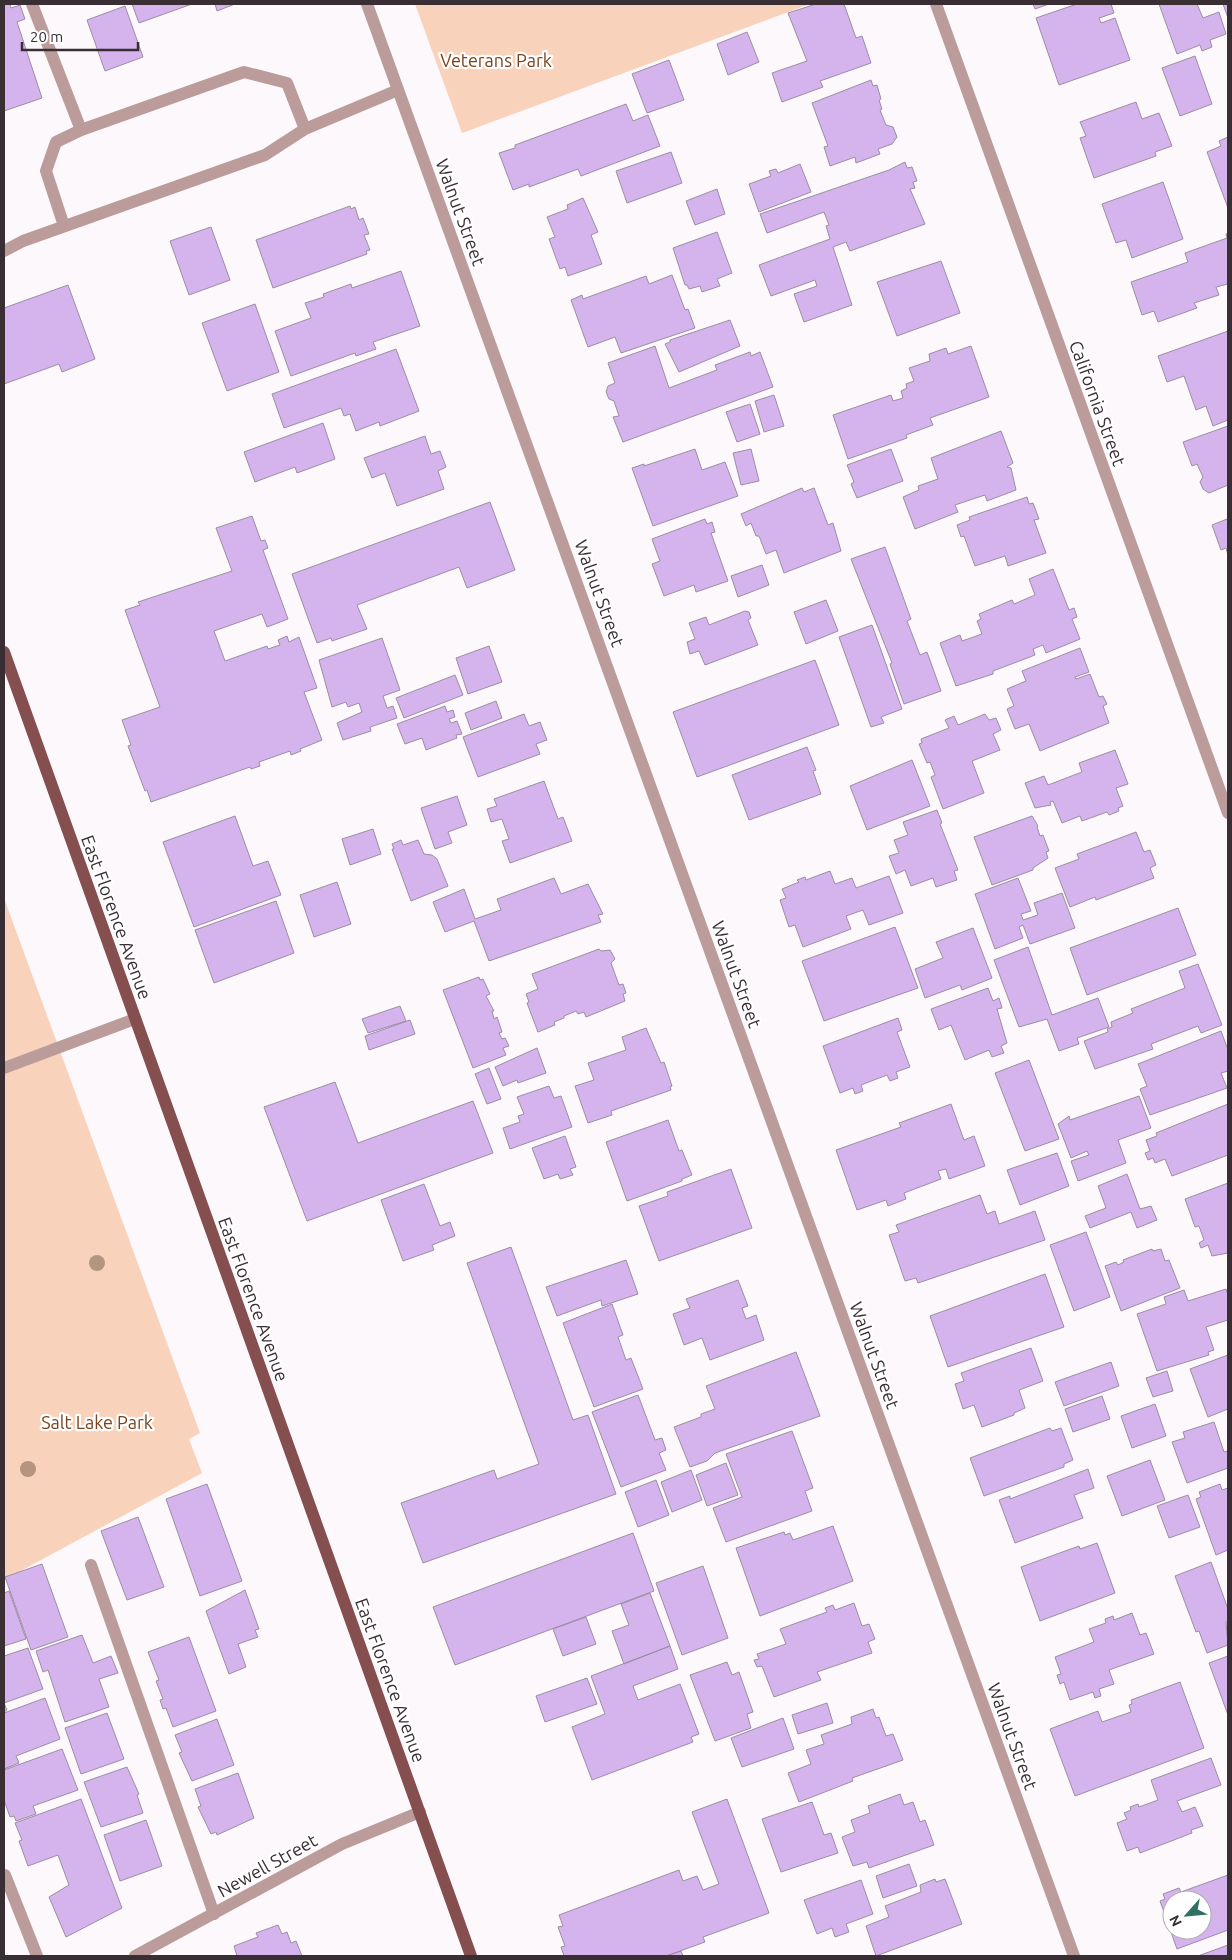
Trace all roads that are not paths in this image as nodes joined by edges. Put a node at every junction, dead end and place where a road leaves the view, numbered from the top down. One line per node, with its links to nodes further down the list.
1 (32, 4): 6 (street)
2 (367, 4): 4 (street, Walnut Street)
3 (936, 4): 10 (street, California Street)
4 (398, 90): 5 (street); 20 (street, Walnut Street)
5 (304, 129): 6 (street); 7 (street)
6 (81, 130): 7 (street)
7 (64, 226): 8 (street)
8 (4, 250)
9 (4, 652): 11 (main road, East Florence Avenue)
10 (1228, 813)
11 (135, 1019): 12 (street); 14 (main road, East Florence Avenue)
12 (4, 1068)
13 (91, 1564): 16 (street)
14 (420, 1812): 16 (street, Newell Street); 19 (main road, East Florence Avenue)
15 (5, 1875): 17 (street)
16 (214, 1914): 18 (street, Newell Street)
17 (38, 1956)
18 (135, 1956)
19 (471, 1956)
20 (1074, 1956)

